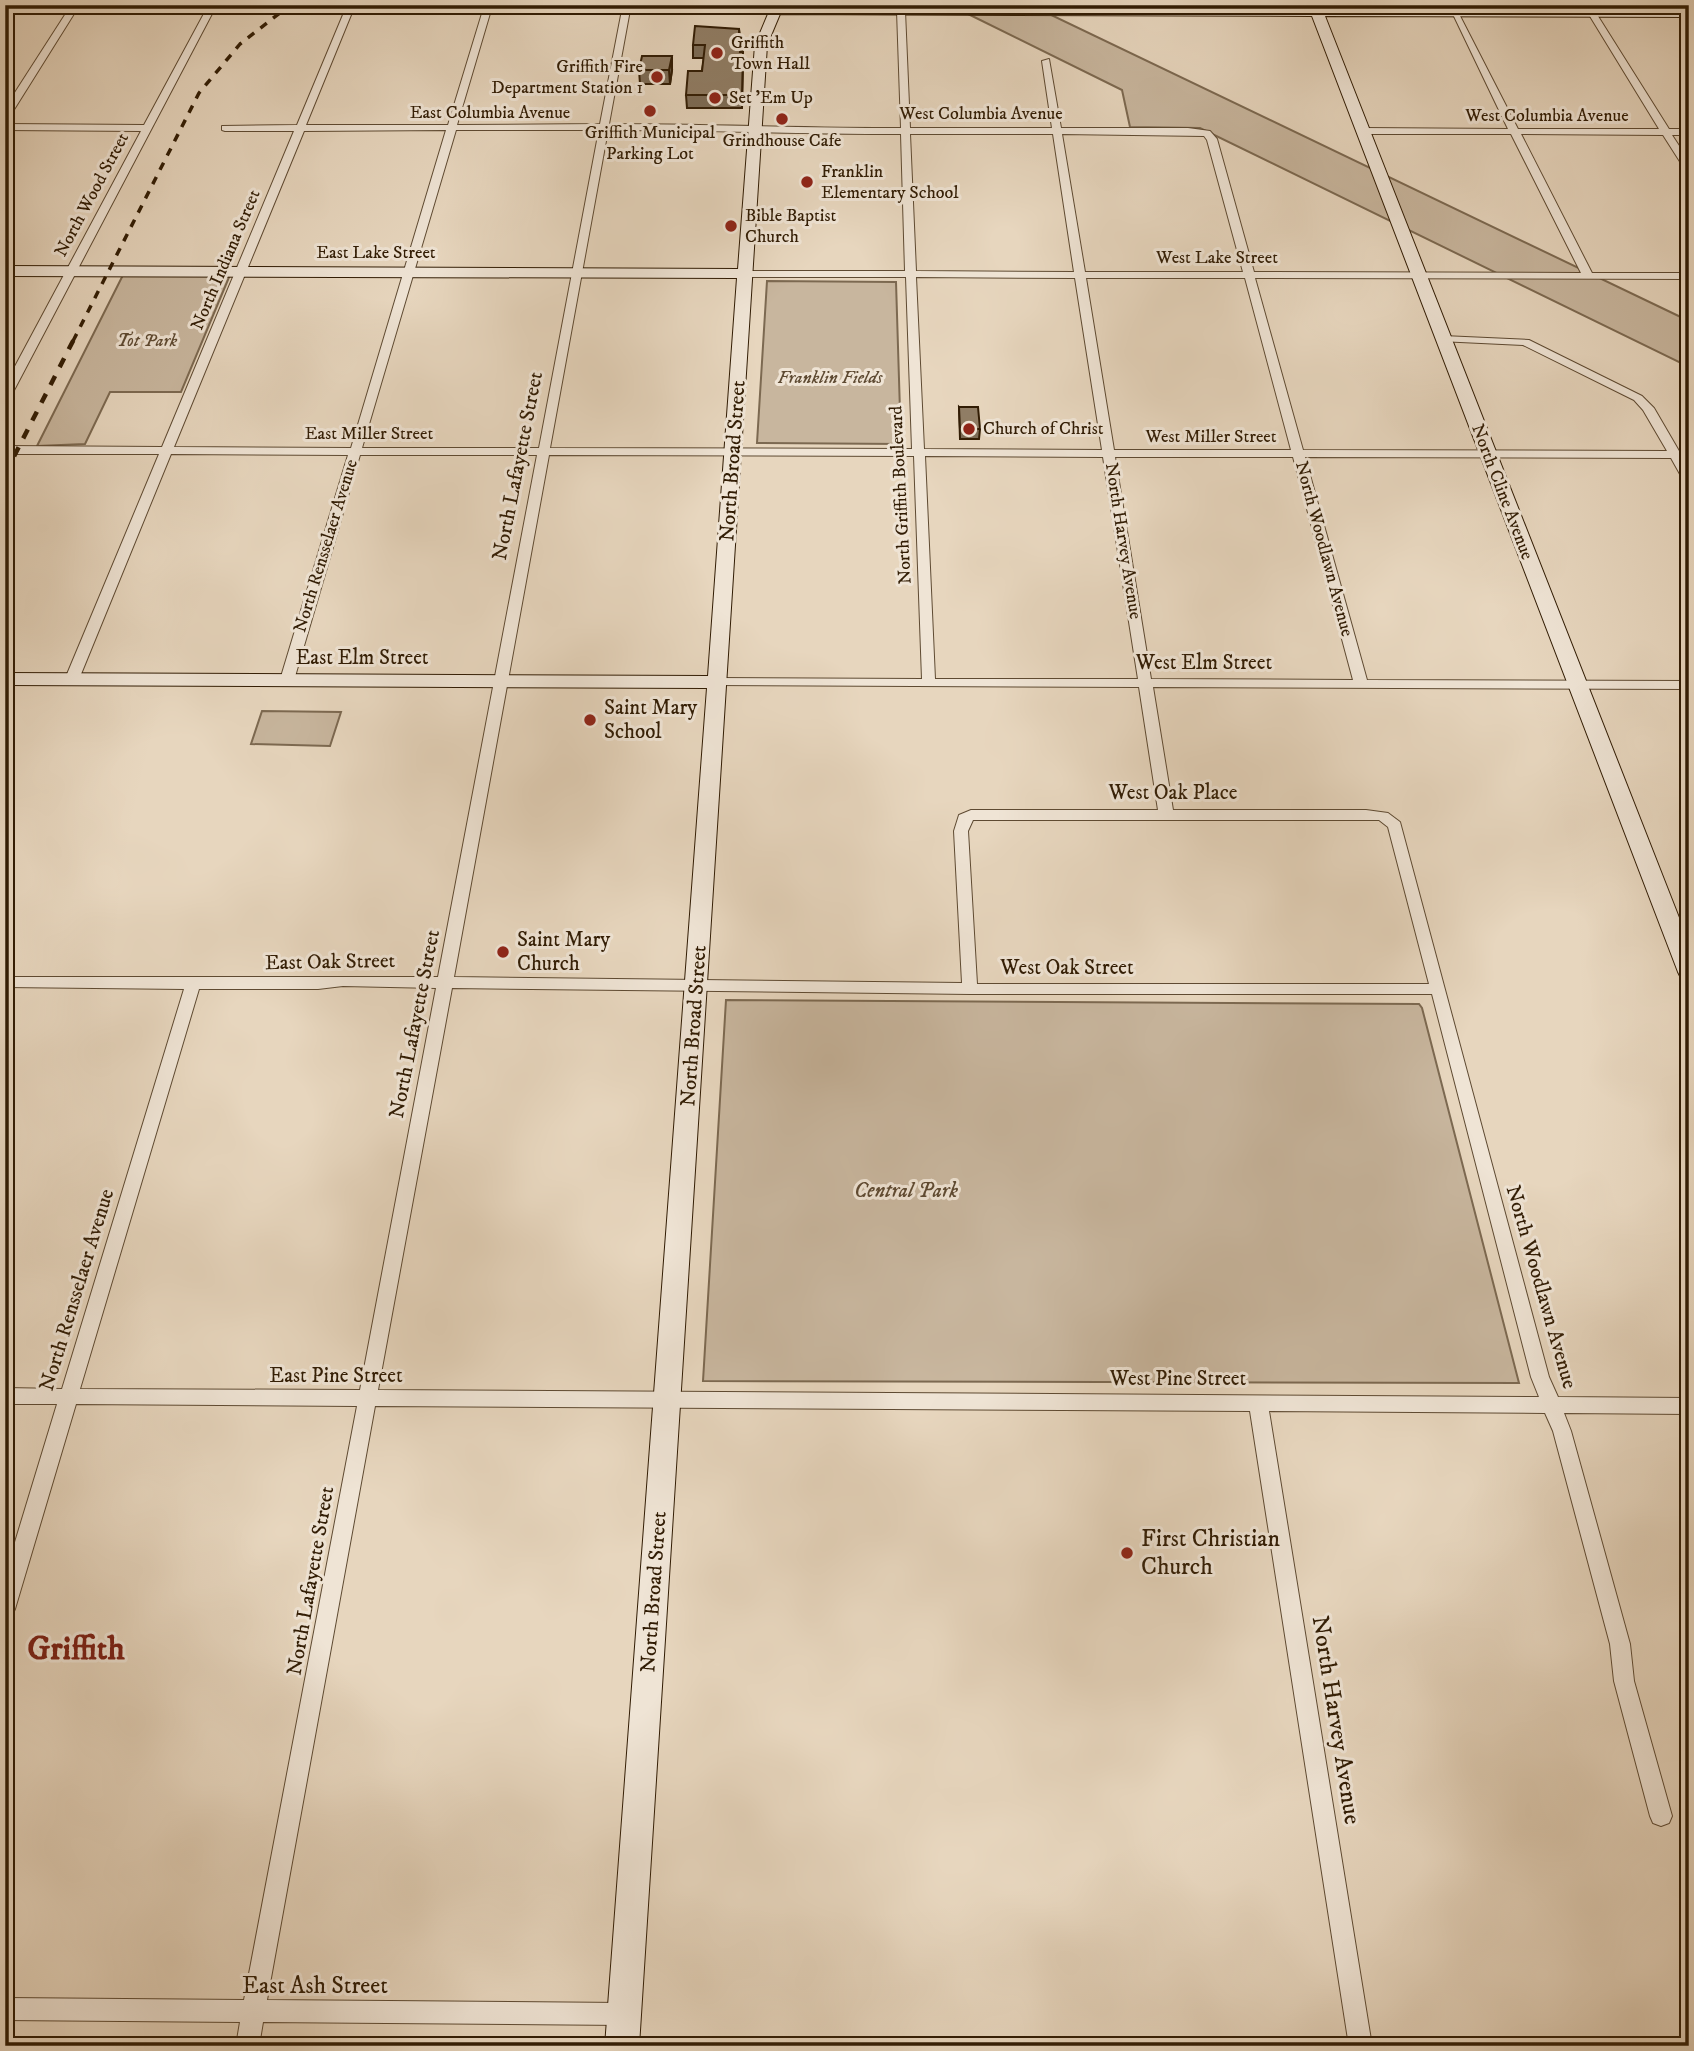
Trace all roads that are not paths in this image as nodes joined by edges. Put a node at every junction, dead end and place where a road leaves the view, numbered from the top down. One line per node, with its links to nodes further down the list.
1 (5, 8): 7 (street)
2 (504, 8): 10 (street); 11 (street)
3 (643, 8): 4 (street); 11 (street)
4 (776, 8): 12 (street); 25 (street, North Broad Street)
5 (1116, 8): 12 (street); 13 (street)
6 (1339, 8): 13 (street); 14 (street)
7 (74, 9): 8 (street); 18 (street)
8 (210, 10): 9 (street); 20 (street, North Wood Street)
9 (349, 10): 10 (street); 22 (street, North Indiana Street)
10 (487, 10): 23 (street, North Rensselaer Avenue)
11 (626, 10): 24 (street, North Lafayette Street)
12 (901, 11): 26 (street, North Griffith Boulevard)
13 (1317, 12): 28 (street, North Cline Avenue)
14 (1454, 12): 15 (street); 29 (street)
15 (1592, 13): 16 (street); 30 (street)
16 (1689, 13)
17 (1046, 61): 27 (street, North Harvey Avenue)
18 (5, 116)
19 (5, 127): 20 (street)
20 (147, 128): 35 (street, North Wood Street)
21 (225, 128): 22 (street, East Columbia Avenue)
22 (300, 128): 23 (street, East Columbia Avenue); 36 (street, North Indiana Street)
23 (451, 129): 24 (street, East Columbia Avenue); 37 (street, North Rensselaer Avenue)
24 (602, 129): 25 (street, East Columbia Avenue); 38 (street, North Lafayette Street)
25 (755, 129): 26 (street, West Columbia Avenue); 39 (street, North Broad Street)
26 (905, 130): 27 (street, West Columbia Avenue); 40 (street, North Griffith Boulevard)
27 (1057, 131): 32 (street, West Columbia Avenue); 41 (street, North Harvey Avenue)
28 (1363, 131): 29 (street, West Columbia Avenue); 43 (street, North Cline Avenue)
29 (1514, 131): 30 (street, West Columbia Avenue); 44 (street)
30 (1666, 132): 31 (street, West Columbia Avenue); 33 (street)
31 (1689, 132)
32 (1207, 133): 42 (street, North Woodlawn Avenue)
33 (1689, 169)
34 (5, 271): 35 (street, East Lake Street)
35 (71, 272): 36 (street, East Lake Street); 47 (street, North Wood Street)
36 (240, 272): 37 (street, East Lake Street); 49 (street, North Indiana Street)
37 (408, 272): 38 (street, East Lake Street); 50 (street, North Rensselaer Avenue)
38 (575, 273): 39 (street, East Lake Street); 51 (street, North Lafayette Street)
39 (746, 274): 40 (street, West Lake Street); 52 (street, North Broad Street)
40 (911, 274): 41 (street, West Lake Street); 53 (street, North Griffith Boulevard)
41 (1081, 275): 42 (street, West Lake Street); 54 (street, North Harvey Avenue)
42 (1250, 275): 43 (street, West Lake Street); 55 (street, North Woodlawn Avenue)
43 (1419, 276): 44 (street, West Lake Street); 46 (street, North Cline Avenue)
44 (1588, 276): 45 (street, West Lake Street)
45 (1689, 276)
46 (1443, 340): 56 (street); 58 (street, North Cline Avenue)
47 (5, 396)
48 (5, 450): 49 (street, East Miller Street)
49 (166, 451): 50 (street, East Miller Street); 61 (street, North Indiana Street)
50 (354, 452): 51 (street, East Miller Street); 62 (street, North Rensselaer Avenue)
51 (541, 452): 52 (street, East Miller Street); 63 (street, North Lafayette Street)
52 (733, 453): 53 (street, West Miller Street); 64 (street, North Broad Street)
53 (919, 454): 54 (street, West Miller Street); 65 (street, North Griffith Boulevard)
54 (1109, 454): 55 (street, West Miller Street); 66 (street, North Harvey Avenue)
55 (1299, 455): 58 (street, West Miller Street); 67 (street, North Woodlawn Avenue)
56 (1673, 455): 57 (street, West Miller Street); 58 (street, West Miller Street); 59 (street)
57 (1689, 455)
58 (1488, 456): 68 (street, North Cline Avenue)
59 (1689, 480)
60 (5, 679): 61 (street, East Elm Street)
61 (72, 679): 62 (street, East Elm Street)
62 (287, 680): 63 (street, East Elm Street)
63 (499, 681): 64 (street, East Elm Street); 74 (street, North Lafayette Street)
64 (718, 682): 65 (street, West Elm Street); 76 (street, North Broad Street)
65 (929, 682): 66 (street, West Elm Street)
66 (1146, 684): 67 (street, West Elm Street); 70 (street, North Harvey Avenue)
67 (1360, 684): 68 (street, West Elm Street)
68 (1577, 685): 69 (street, West Elm Street); 72 (street, North Cline Avenue)
69 (1689, 685)
70 (1166, 814): 71 (street, West Oak Place); 77 (street, West Oak Place)
71 (1383, 816): 78 (street, North Woodlawn Avenue)
72 (1689, 972)
73 (5, 982): 75 (street, East Oak Street)
74 (444, 982): 75 (street, East Oak Street); 76 (street, East Oak Street); 81 (street, North Lafayette Street)
75 (193, 984): 80 (street, North Rensselaer Avenue)
76 (697, 984): 77 (street, West Oak Street); 82 (street, North Broad Street)
77 (971, 989): 78 (street, West Oak Street)
78 (1436, 989): 84 (street, North Woodlawn Avenue)
79 (5, 1396): 80 (street, East Pine Street)
80 (69, 1397): 81 (street, East Pine Street); 86 (street, North Rensselaer Avenue)
81 (365, 1399): 82 (street, East Pine Street); 89 (street, North Lafayette Street)
82 (667, 1400): 83 (street, West Pine Street); 90 (street, North Broad Street)
83 (1258, 1402): 84 (street, West Pine Street); 93 (street, North Harvey Avenue)
84 (1551, 1404): 85 (street, West Pine Street); 87 (street, North Woodlawn Avenue)
85 (1689, 1406)
86 (5, 1609)
87 (1661, 1816)
88 (5, 2010): 89 (street, East Ash Street)
89 (253, 2012): 90 (street, East Ash Street); 91 (street, North Lafayette Street)
90 (624, 2014): 92 (street, North Broad Street)
91 (247, 2046)
92 (622, 2046)
93 (1361, 2046)

